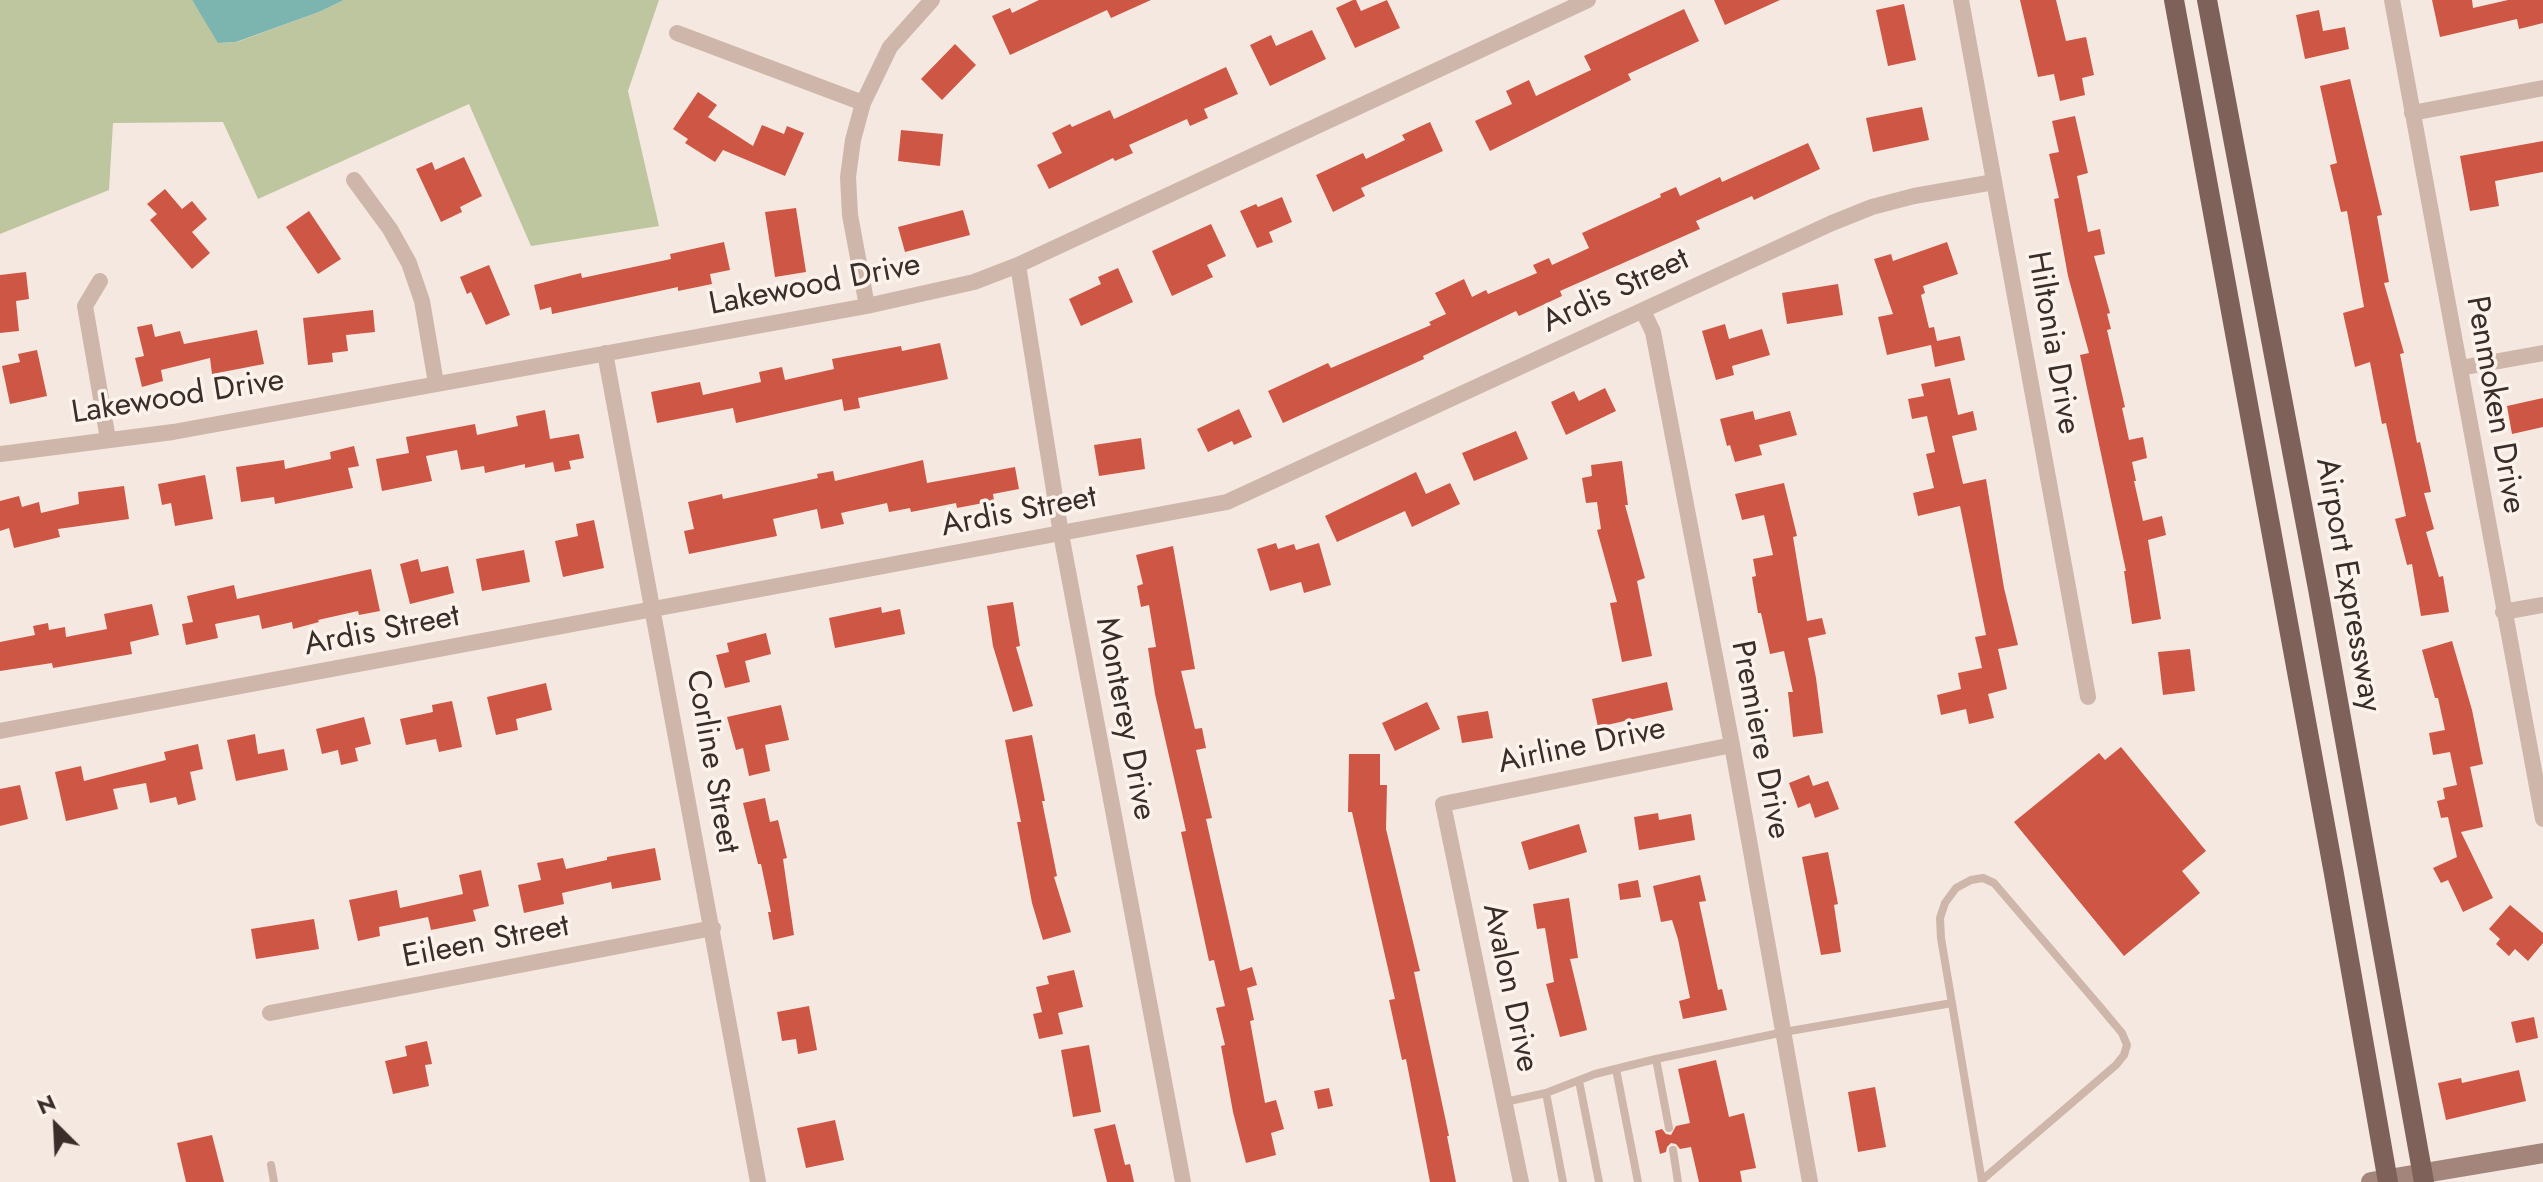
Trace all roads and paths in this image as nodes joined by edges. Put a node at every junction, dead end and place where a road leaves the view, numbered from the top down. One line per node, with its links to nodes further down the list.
1 (932, 0): 9 (street)
2 (1588, 0): 13 (street, Lakewood Drive)
3 (1961, 0): 12 (street, Hiltonia Drive)
4 (2174, 0): 47 (main road, Airport Expressway)
5 (2207, 0): 45 (main road, Airport Expressway)
6 (2392, 0): 10 (street, Penmoken Drive)
7 (677, 33): 9 (street)
8 (2543, 88): 10 (street)
9 (863, 103): 15 (street)
10 (2412, 113): 19 (street, Penmoken Drive)
11 (354, 180): 20 (street)
12 (1994, 182): 16 (street, Ardis Street); 27 (street, Hiltonia Drive)
13 (1018, 265): 15 (street, Lakewood Drive); 23 (street, Monterey Drive)
14 (100, 281): 21 (street)
15 (867, 306): 17 (street, Lakewood Drive)
16 (1643, 311): 23 (street, Ardis Street); 29 (street, Premiere Drive)
17 (605, 353): 20 (street, Lakewood Drive); 25 (street, Corline Street)
18 (2543, 353): 19 (street)
19 (2460, 368): 26 (street, Penmoken Drive)
20 (436, 383): 21 (street, Lakewood Drive)
21 (108, 439): 22 (street, Lakewood Drive)
22 (0, 454)
23 (1061, 534): 25 (street, Ardis Street); 50 (street, Monterey Drive)
24 (2543, 605): 26 (street)
25 (654, 609): 28 (street, Ardis Street); 32 (street, Corline Street)
26 (2503, 612): 31 (street, Penmoken Drive)
27 (2088, 697)
28 (0, 731)
29 (1732, 745): 30 (street, Airline Drive); 35 (street, Premiere Drive)
30 (1443, 804): 40 (street, Avalon Drive)
31 (2543, 819)
32 (713, 928): 34 (street, Eileen Street); 49 (street, Corline Street)
33 (1952, 1003): 35 (lane); 46 (lane); 46 (lane)
34 (270, 1013)
35 (1784, 1032): 36 (lane); 56 (street, Premiere Drive)
36 (1656, 1059): 37 (lane); 41 (lane)
37 (1616, 1069): 38 (lane); 54 (lane)
38 (1579, 1081): 39 (lane); 53 (lane)
39 (1546, 1093): 40 (lane); 52 (lane)
40 (1504, 1102): 51 (street, Avalon Drive)
41 (1669, 1128)
42 (1673, 1150): 55 (lane)
43 (2543, 1153): 45 (main road)
44 (271, 1165): 48 (lane)
45 (2424, 1178): 47 (main road)
46 (1982, 1181)
47 (2382, 1181)
48 (274, 1182)
49 (758, 1182)
50 (1183, 1182)
51 (1521, 1182)
52 (1563, 1182)
53 (1599, 1182)
54 (1638, 1182)
55 (1678, 1182)
56 (1810, 1182)

